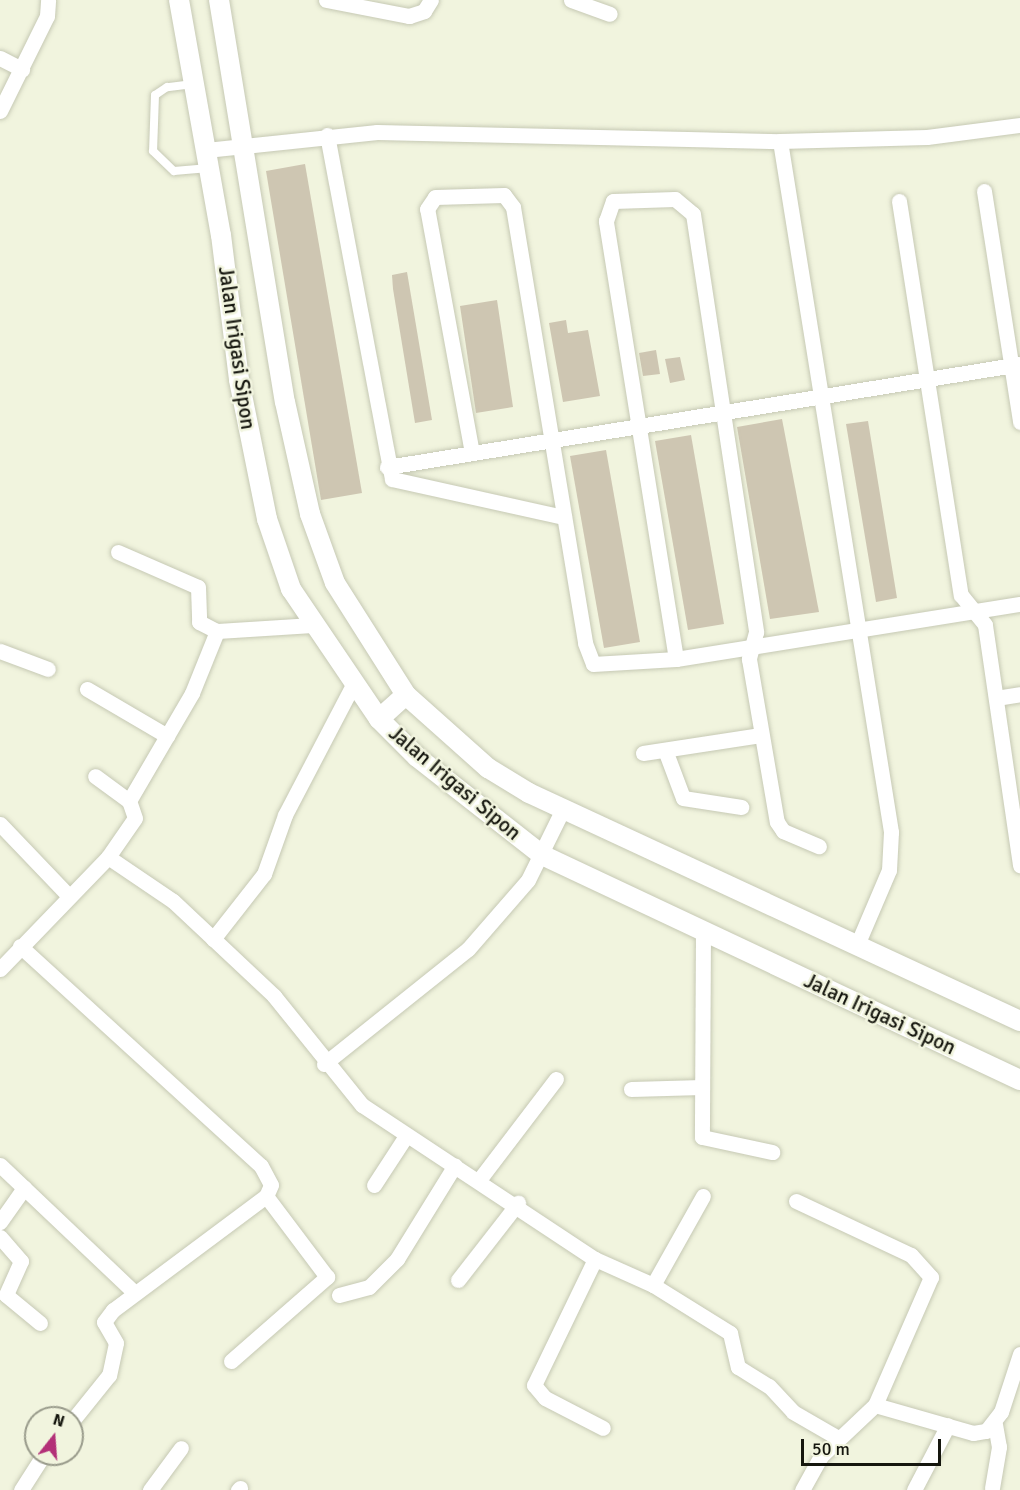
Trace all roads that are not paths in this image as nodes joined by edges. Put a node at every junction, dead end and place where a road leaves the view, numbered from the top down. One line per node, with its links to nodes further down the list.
1 (48, 0): 9 (street)
2 (179, 0): 10 (street, Jalan Irigasi Sipon)
3 (219, 0): 15 (street, Jalan Irigasi Sipon)
4 (328, 0): 5 (street)
5 (431, 0)
6 (572, 0): 7 (street)
7 (610, 14)
8 (0, 57): 9 (street)
9 (22, 69): 11 (street)
10 (193, 84): 16 (street, Jalan Irigasi Sipon); 16 (lane)
11 (0, 111)
12 (1020, 124): 14 (street)
13 (327, 135): 14 (street); 15 (street); 27 (street)
14 (780, 141): 21 (street)
15 (243, 146): 16 (street); 42 (street, Jalan Irigasi Sipon)
16 (210, 156): 32 (street, Jalan Irigasi Sipon)
17 (984, 191): 19 (street)
18 (899, 201): 20 (street)
19 (1015, 364): 20 (street); 23 (street)
20 (927, 379): 21 (street); 31 (street)
21 (821, 396): 22 (street); 34 (street)
22 (723, 412): 24 (street); 24 (street); 35 (street)
23 (1020, 422)
24 (640, 425): 25 (street); 37 (street)
25 (551, 440): 26 (street); 26 (street); 28 (street)
26 (472, 453): 27 (street)
27 (387, 466): 28 (street)
28 (564, 517): 37 (street)
29 (118, 552): 33 (street)
30 (1020, 604): 31 (street)
31 (973, 612): 34 (street); 43 (street)
32 (314, 625): 33 (street); 39 (street, Jalan Irigasi Sipon)
33 (217, 631): 46 (street)
34 (859, 631): 35 (street); 62 (street)
35 (753, 648): 37 (street); 45 (street)
36 (0, 651): 38 (street)
37 (676, 659)
38 (48, 669)
39 (353, 686): 44 (street, Jalan Irigasi Sipon); 61 (street)
40 (87, 689): 46 (street)
41 (1020, 694): 43 (street)
42 (405, 697): 44 (street); 53 (street, Jalan Irigasi Sipon)
43 (996, 698): 50 (street)
44 (380, 718): 56 (street, Jalan Irigasi Sipon)
45 (761, 735): 47 (street); 55 (street)
46 (167, 736): 51 (street)
47 (665, 750): 48 (street); 52 (street)
48 (643, 753)
49 (95, 776): 51 (street)
50 (1014, 782): 58 (street)
51 (129, 801): 57 (street)
52 (741, 807)
53 (562, 811): 56 (street); 62 (street, Jalan Irigasi Sipon)
54 (0, 824): 59 (street)
55 (819, 846)
56 (543, 852): 60 (street, Jalan Irigasi Sipon); 66 (street)
57 (108, 857): 59 (street); 61 (street)
58 (1020, 865)
59 (67, 894): 63 (street)
60 (703, 930): 68 (street, Jalan Irigasi Sipon); 69 (street)
61 (213, 939): 66 (street)
62 (857, 945): 65 (street, Jalan Irigasi Sipon)
63 (20, 946): 64 (street); 78 (street)
64 (0, 969)
65 (1020, 1022)
66 (324, 1064): 71 (street)
67 (556, 1079): 75 (street)
68 (1020, 1080)
69 (702, 1087): 70 (street); 72 (street)
70 (631, 1089)
71 (406, 1136): 74 (street); 76 (street)
72 (772, 1152)
73 (0, 1165): 77 (street)
74 (455, 1165): 75 (street); 88 (street)
75 (479, 1180): 81 (street)
76 (374, 1185)
77 (24, 1188): 82 (street); 87 (street)
78 (266, 1196): 87 (street); 91 (street)
79 (703, 1196): 86 (street)
80 (796, 1201): 93 (street)
81 (518, 1203): 84 (street); 85 (street)
82 (0, 1222)
83 (0, 1237): 89 (street)
84 (595, 1259): 86 (street); 97 (street)
85 (458, 1280)
86 (652, 1285): 98 (street)
87 (134, 1292): 94 (street)
88 (339, 1295)
89 (40, 1323)
90 (1020, 1354): 92 (street)
91 (231, 1361)
92 (1016, 1375): 95 (street)
93 (876, 1405): 96 (street); 98 (street)
94 (84, 1406)
95 (995, 1424): 96 (street); 101 (street)
96 (948, 1425): 105 (street)
97 (603, 1428)
98 (838, 1438): 104 (street)
99 (182, 1448): 103 (street)
100 (36, 1466): 102 (street)
101 (992, 1488)
102 (21, 1490)
103 (150, 1490)
104 (802, 1490)
105 (914, 1490)

